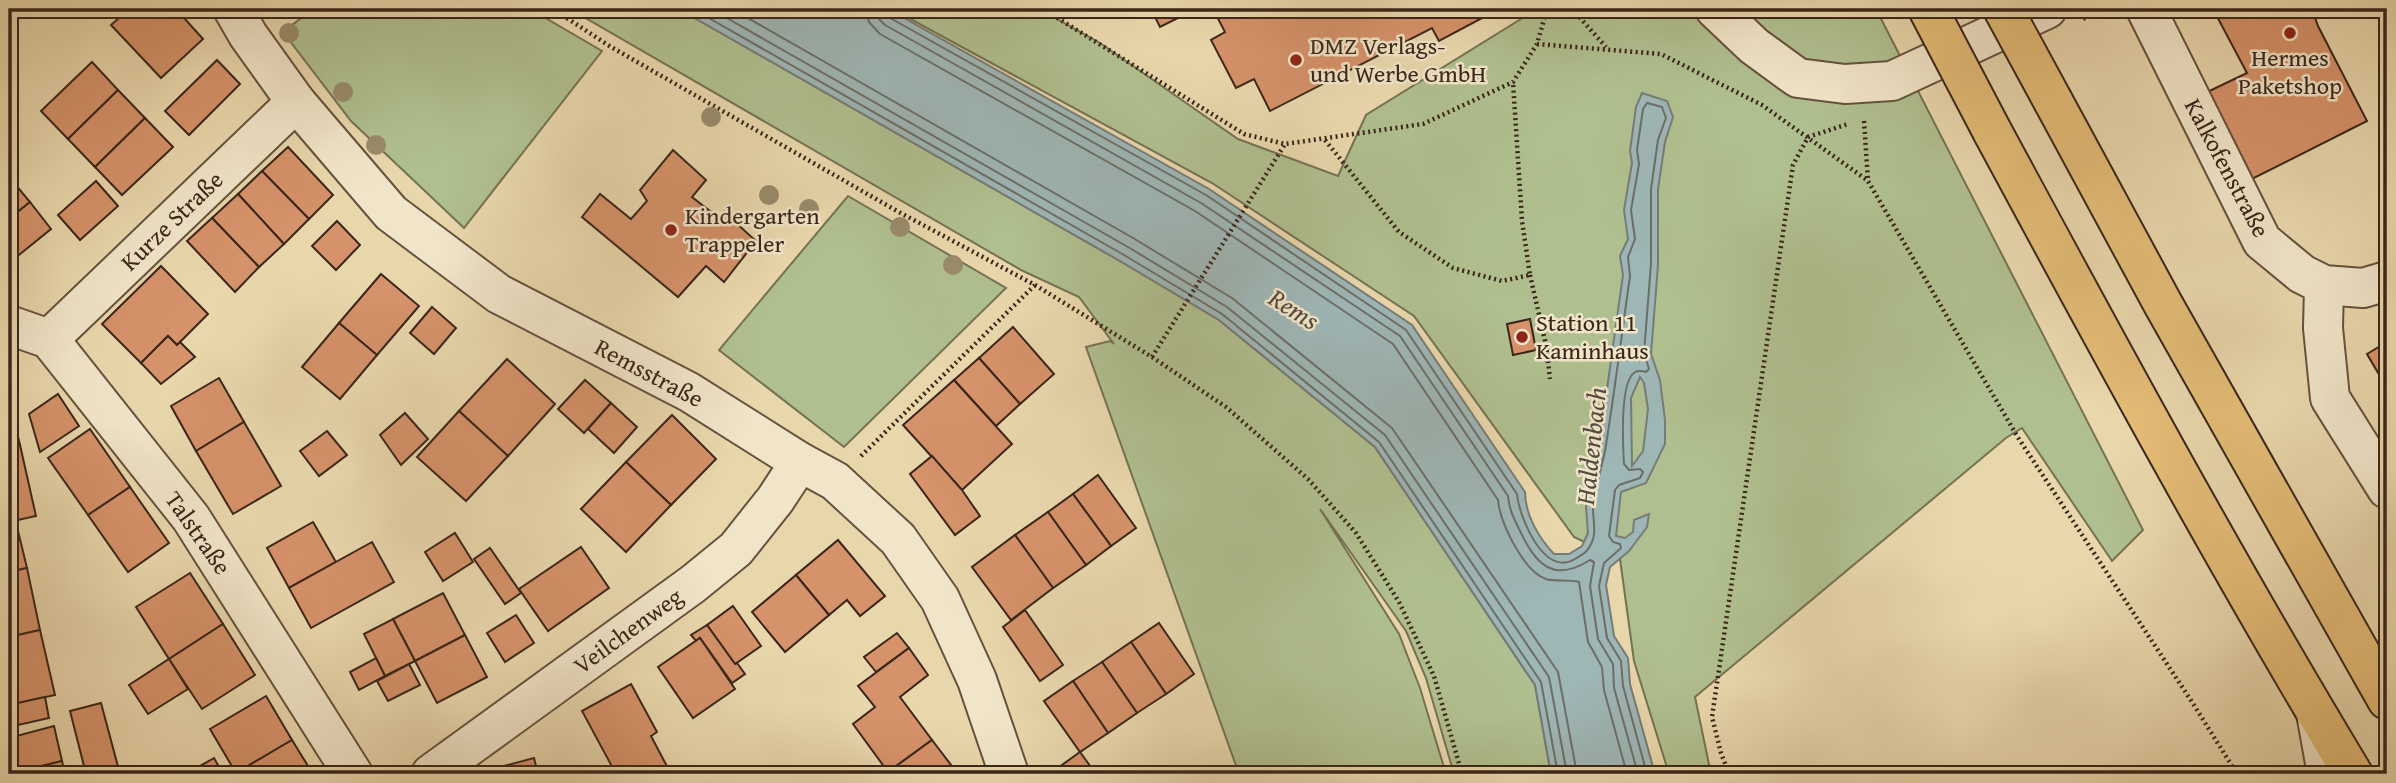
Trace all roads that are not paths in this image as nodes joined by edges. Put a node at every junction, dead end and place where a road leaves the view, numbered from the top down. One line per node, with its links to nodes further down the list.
1 (233, 9): 7 (street, Remsstraße)
2 (1715, 9): 5 (street)
3 (1928, 9): 15 (highway, bridge)
4 (2003, 9): 14 (highway, bridge)
5 (2047, 9)
6 (2146, 9): 9 (street, Kalkofenstraße)
7 (296, 102): 11 (street, Kurze Straße); 12 (street, Remsstraße)
8 (2387, 281): 9 (street, Kalkofenstraße)
9 (2324, 285): 13 (street)
10 (9, 325): 11 (street)
11 (49, 340): 16 (street, Talstraße)
12 (800, 462): 17 (street, Veilchenweg); 18 (street, Remsstraße)
13 (2387, 489)
14 (2387, 700)
15 (2315, 711): 19 (street); 20 (highway)
16 (353, 774)
17 (430, 774)
18 (1009, 774)
19 (2327, 774)
20 (2353, 774)

